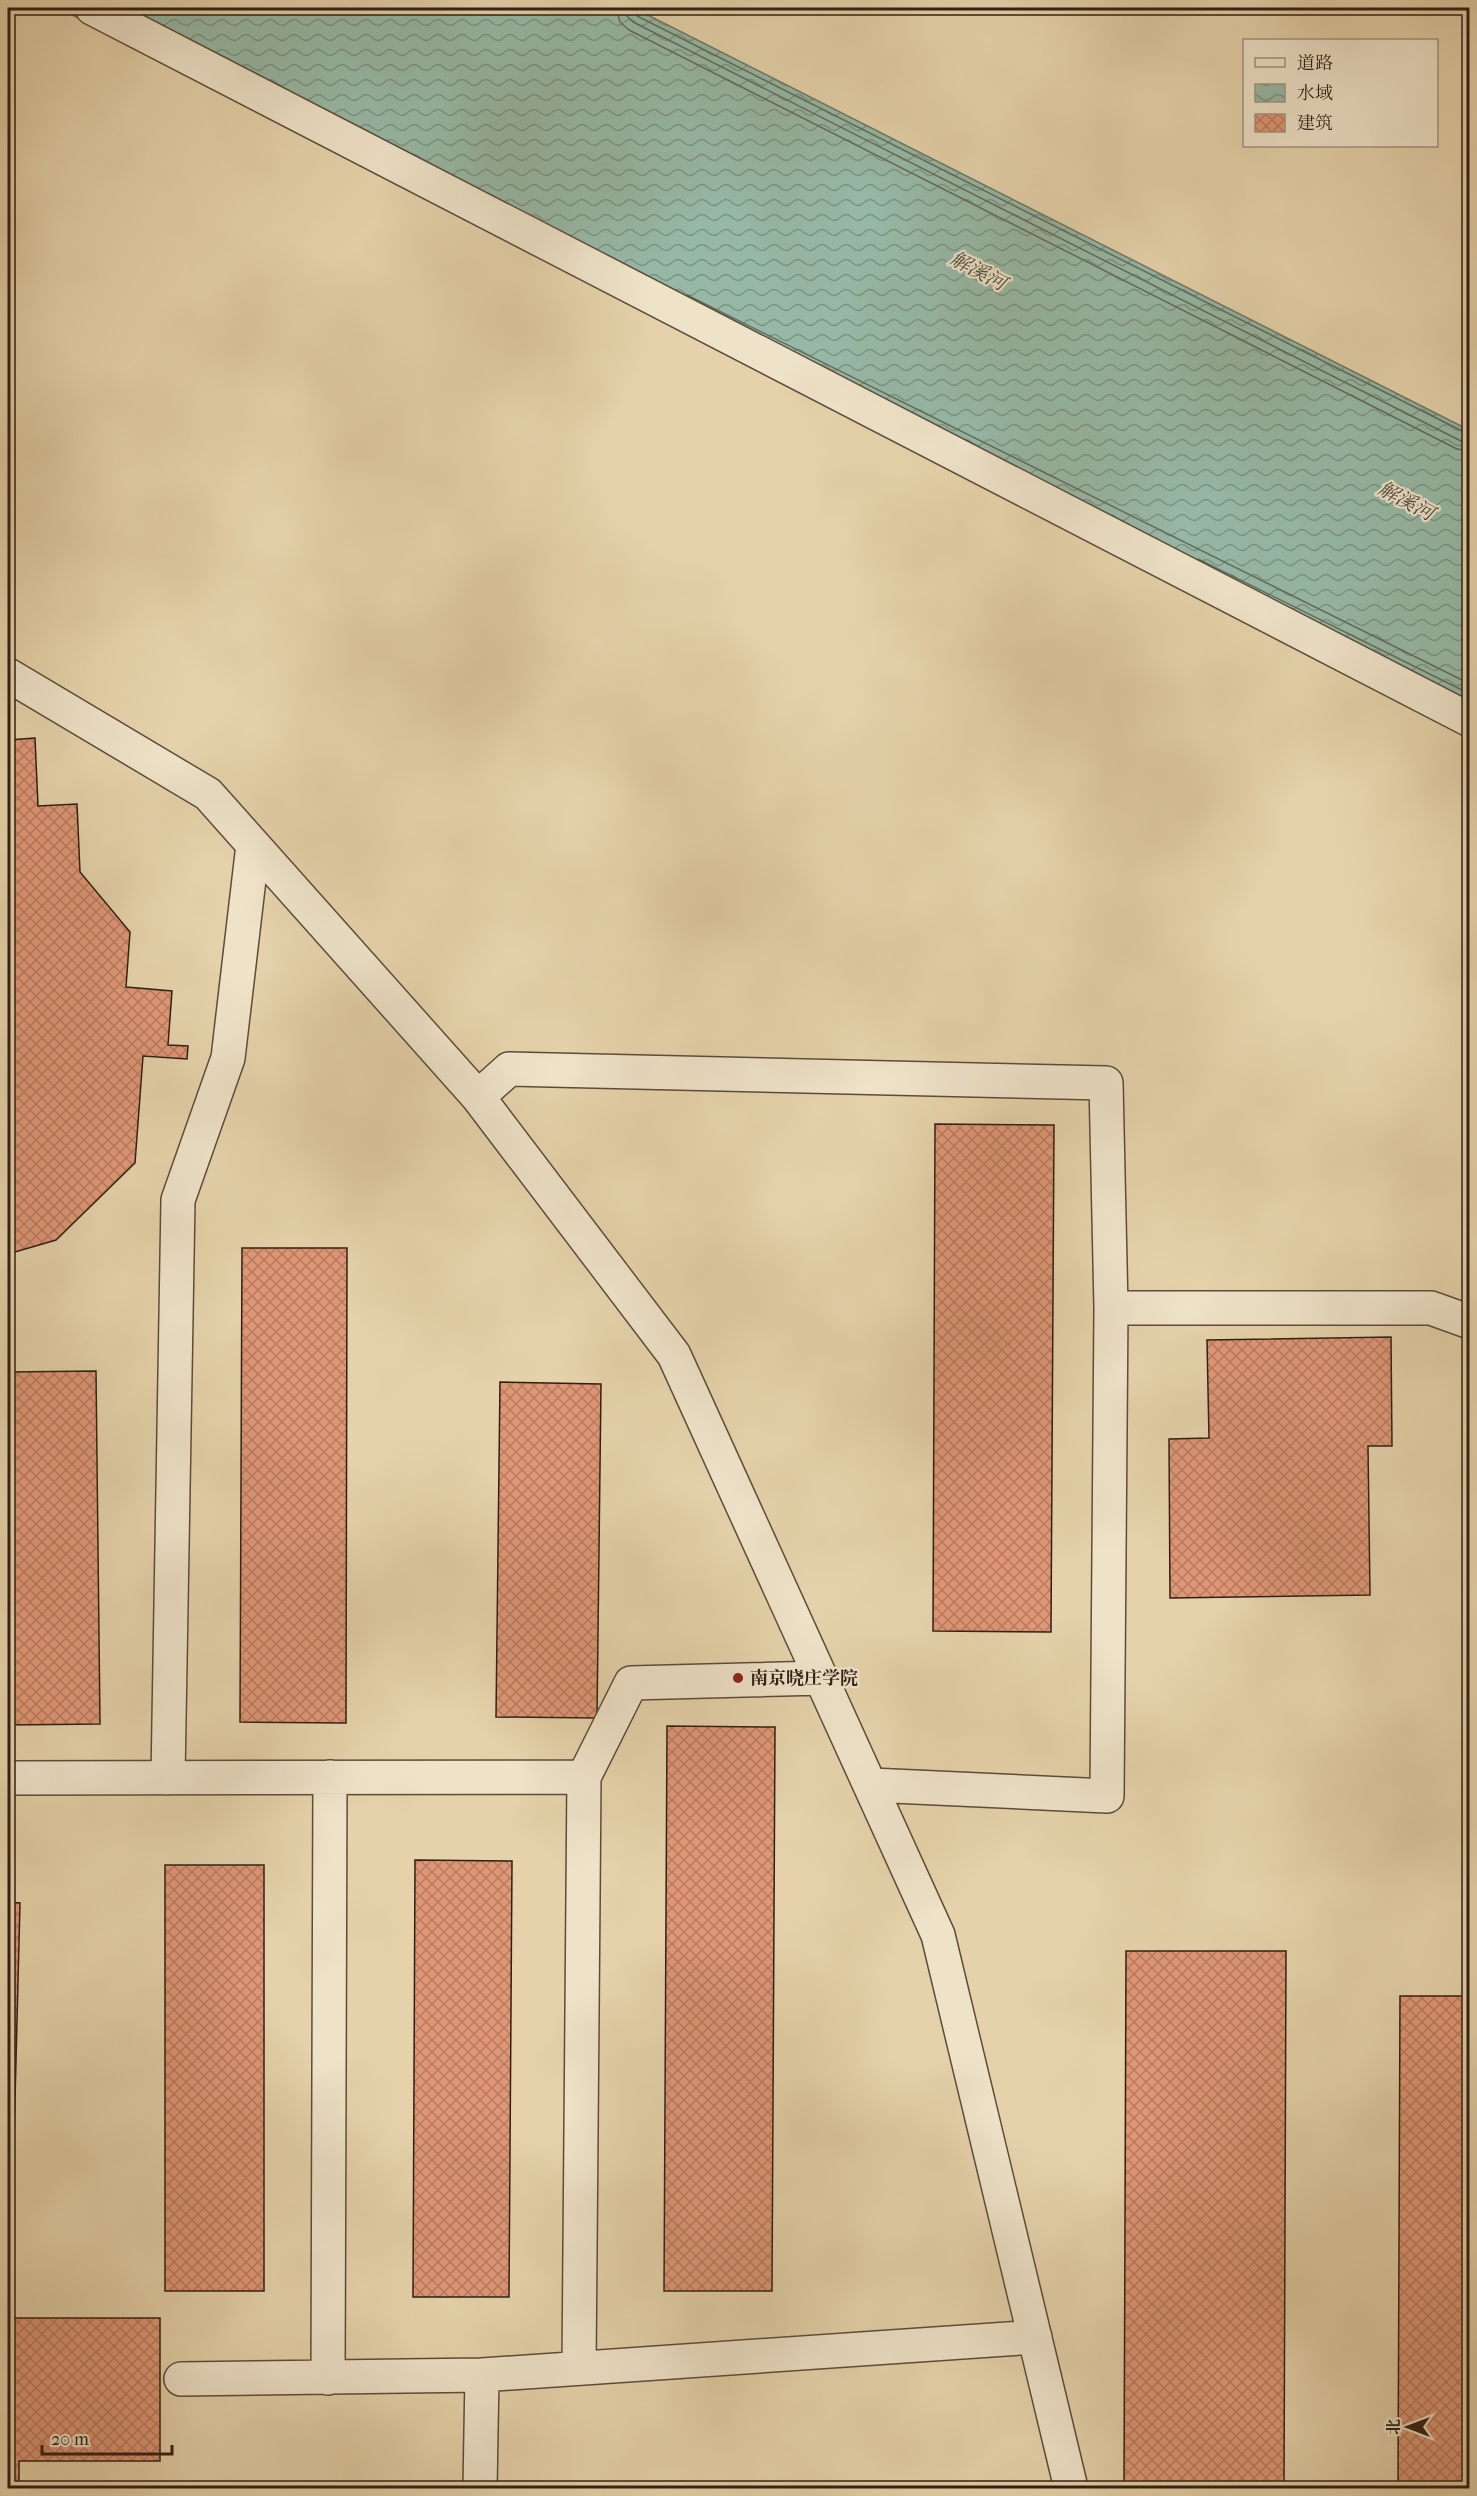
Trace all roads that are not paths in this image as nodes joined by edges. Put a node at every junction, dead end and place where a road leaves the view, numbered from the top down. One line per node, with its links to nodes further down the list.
1 (92, 8): 3 (lane)
2 (8, 675): 4 (lane)
3 (1470, 720)
4 (253, 845): 5 (lane); 12 (lane)
5 (478, 1097): 6 (lane); 8 (lane)
6 (1111, 1308): 7 (lane); 13 (lane)
7 (1470, 1322)
8 (822, 1678): 10 (lane); 13 (lane)
9 (330, 1777): 10 (lane); 12 (lane); 17 (lane)
10 (584, 1777): 15 (lane)
11 (8, 1778): 12 (lane)
12 (168, 1778)
13 (870, 1785): 14 (lane)
14 (1035, 2337): 15 (lane); 20 (lane)
15 (579, 2368): 16 (lane)
16 (482, 2375): 17 (lane); 19 (lane)
17 (328, 2378): 18 (lane)
18 (181, 2379)
19 (480, 2488)
20 (1071, 2488)

